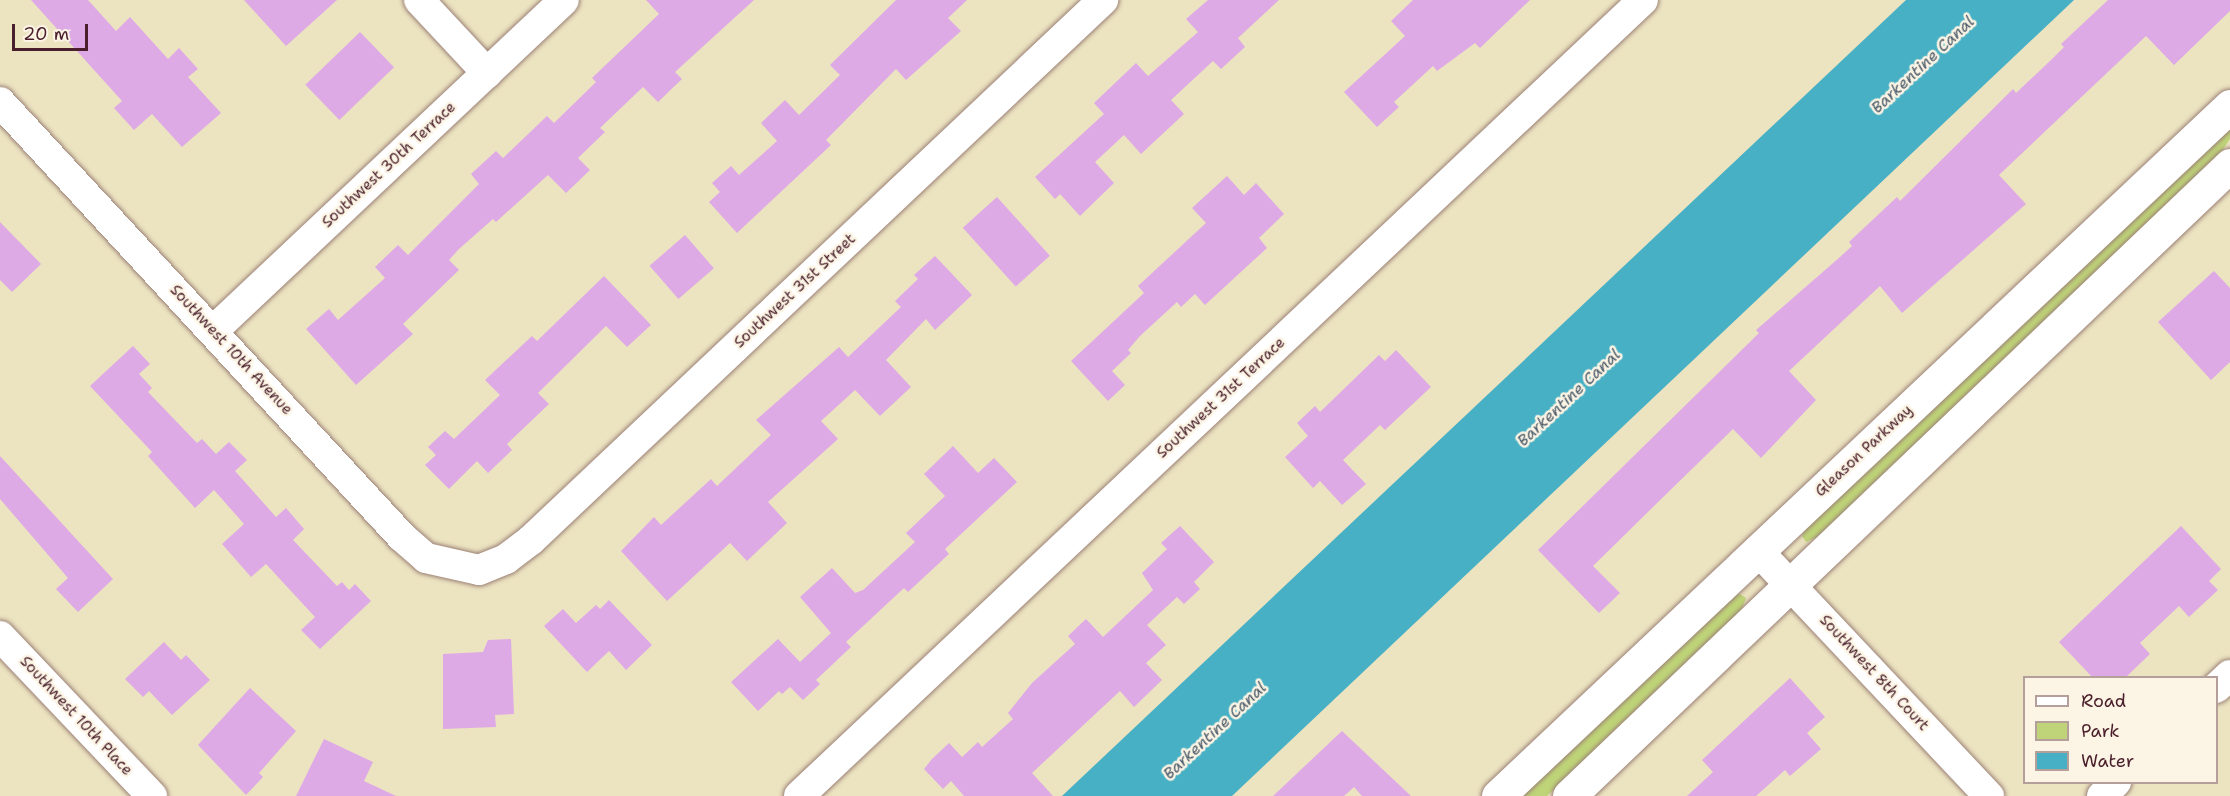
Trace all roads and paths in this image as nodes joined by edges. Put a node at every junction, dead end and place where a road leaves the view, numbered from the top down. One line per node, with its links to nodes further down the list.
1 (419, 0): 5 (street)
2 (564, 0): 5 (street, Southwest 30th Terrace)
3 (1103, 0): 11 (street, Southwest 31st Street)
4 (1642, 0): 18 (street, Southwest 31st Terrace)
5 (487, 73): 9 (street, Southwest 30th Terrace)
6 (0, 102): 9 (street, Southwest 10th Avenue)
7 (2230, 106): 10 (main road, Gleason Parkway)
8 (2230, 165): 12 (main road)
9 (213, 331): 11 (street, Southwest 10th Avenue)
10 (1758, 551): 12 (street, Southwest 8th Court); 19 (main road, Gleason Parkway)
11 (478, 570)
12 (1790, 585): 20 (main road); 21 (street, Southwest 8th Court)
13 (0, 636): 17 (street, Southwest 10th Place)
14 (2230, 675): 15 (street)
15 (2218, 687)
16 (2115, 784): 22 (street)
17 (152, 796)
18 (799, 796)
19 (1498, 796)
20 (1569, 796)
21 (1989, 796)
22 (2102, 796)

